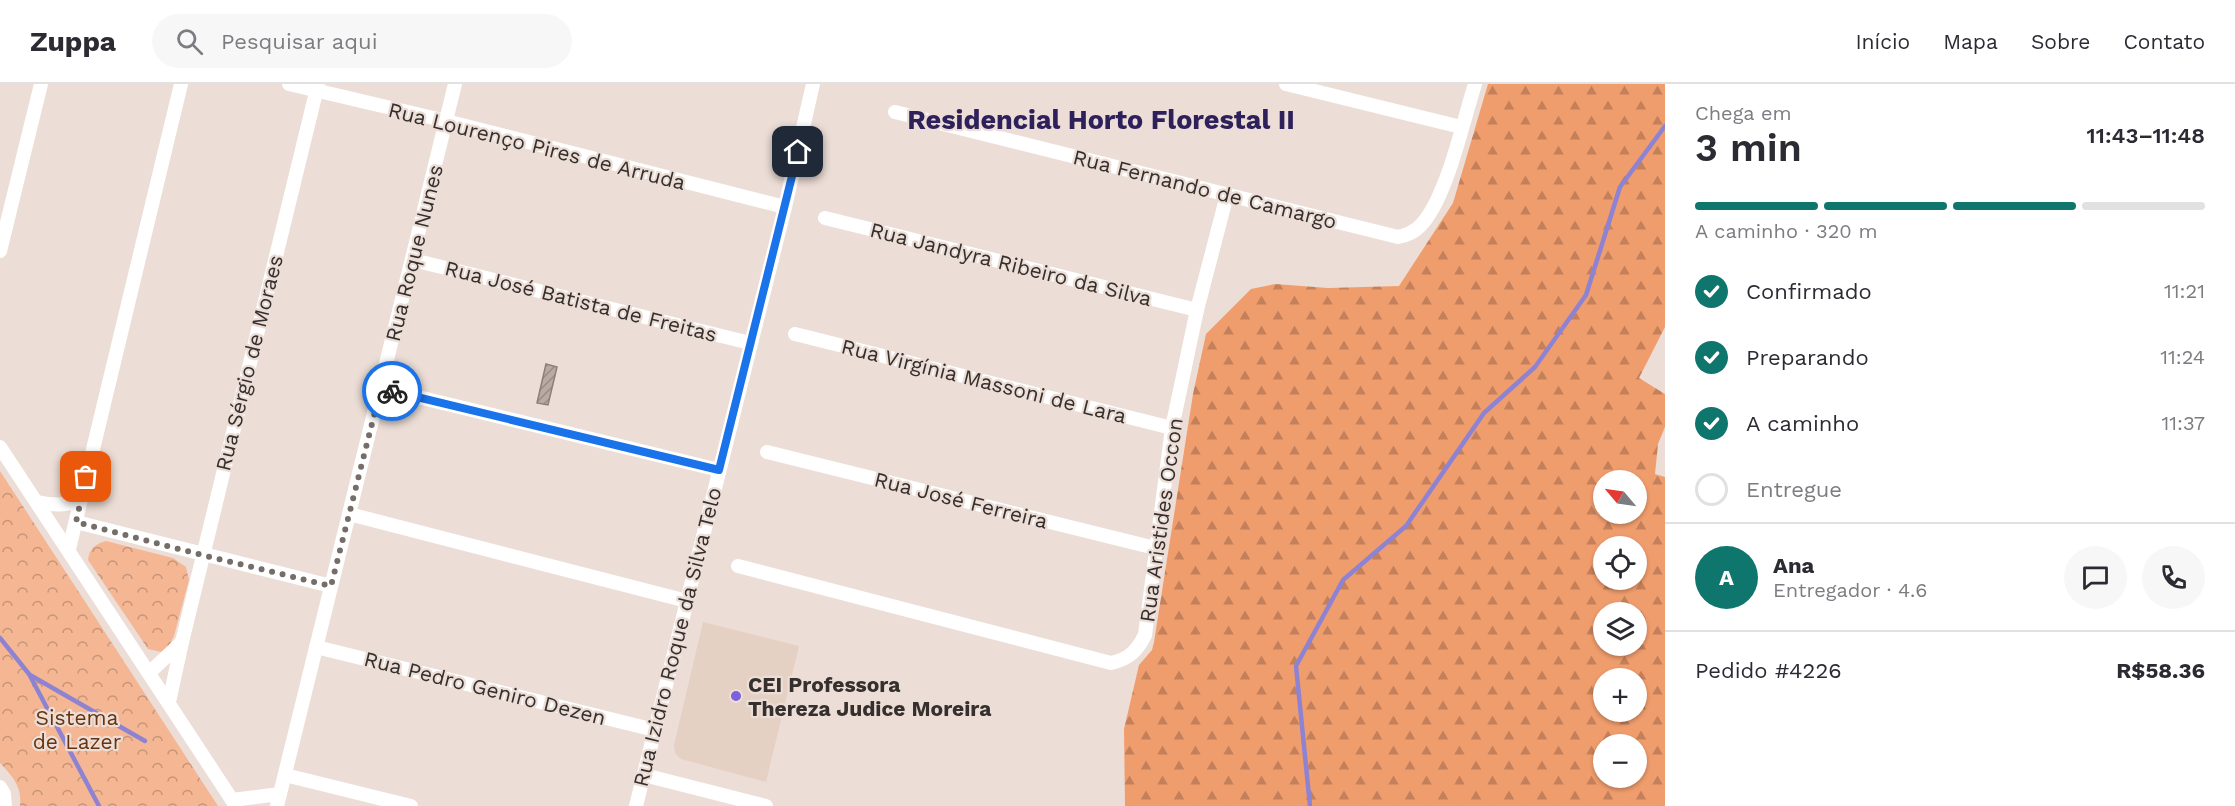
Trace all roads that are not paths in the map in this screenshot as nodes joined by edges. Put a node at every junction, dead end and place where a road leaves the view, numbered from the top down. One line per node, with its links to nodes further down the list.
1 (41, 84): 15 (street)
2 (182, 84): 25 (street)
3 (289, 84): 8 (street, Rua Lourenço Pires de Arruda)
4 (455, 84): 10 (street, Rua Roque Nunes)
5 (813, 84): 13 (street, Rua Izidro Roque da Silva Telo)
6 (1286, 84): 11 (street)
7 (1475, 84): 11 (street)
8 (317, 88): 10 (street, Rua Lourenço Pires de Arruda); 31 (street, Rua Sérgio de Moraes)
9 (895, 112): 12 (street, Rua Fernando de Camargo)
10 (446, 121): 13 (street, Rua Lourenço Pires de Arruda); 16 (street, Rua Roque Nunes)
11 (1461, 128): 12 (street, Rua Fernando de Camargo)
12 (1227, 195): 17 (street, Rua Aristides Occon)
13 (785, 207): 19 (street, Rua Izidro Roque da Silva Telo)
14 (825, 218): 17 (street, Rua Jandyra Ribeiro da Silva)
15 (0, 251)
16 (412, 260): 19 (street, Rua José Batista de Freitas); 20 (street, Rua Roque Nunes)
17 (1197, 310): 21 (street, Rua Aristides Occon)
18 (795, 334): 21 (street, Rua Virgínia Massoni de Lara)
19 (750, 342): 24 (street, Rua Izidro Roque da Silva Telo)
20 (381, 388): 24 (street); 27 (street, Rua Roque Nunes)
21 (1172, 428): 29 (street, Rua Aristides Occon)
22 (0, 447): 26 (street)
23 (767, 452): 29 (street, Rua José Ferreira)
24 (719, 470): 34 (street, Rua Izidro Roque da Silva Telo)
25 (81, 500): 26 (street); 28 (street)
26 (37, 502): 30 (street)
27 (349, 514): 33 (street, Rua Roque Nunes); 34 (street)
28 (76, 522): 30 (street); 31 (street)
29 (1155, 548): 32 (street, Rua Aristides Occon)
30 (69, 549): 37 (street)
31 (202, 555): 33 (street); 35 (street, Rua Sérgio de Moraes)
32 (738, 566)
33 (331, 586): 36 (street, Rua Roque Nunes)
34 (687, 601): 39 (street, Rua Izidro Roque da Silva Telo)
35 (182, 642): 37 (street); 38 (street, Rua Sérgio de Moraes)
36 (316, 647): 39 (street, Rua Pedro Geniro Dezen); 40 (street, Rua Roque Nunes)
37 (150, 672): 38 (street)
38 (168, 702): 44 (street)
39 (655, 730): 41 (street, Rua Izidro Roque da Silva Telo)
40 (285, 775): 43 (street, Rua Roque Nunes); 46 (street)
41 (644, 775): 47 (street, Rua Izidro Roque da Silva Telo); 48 (street)
42 (0, 787): 45 (street)
43 (279, 800): 44 (street)
44 (234, 803)
45 (5, 806)
46 (411, 806)
47 (636, 806)
48 (766, 806)

